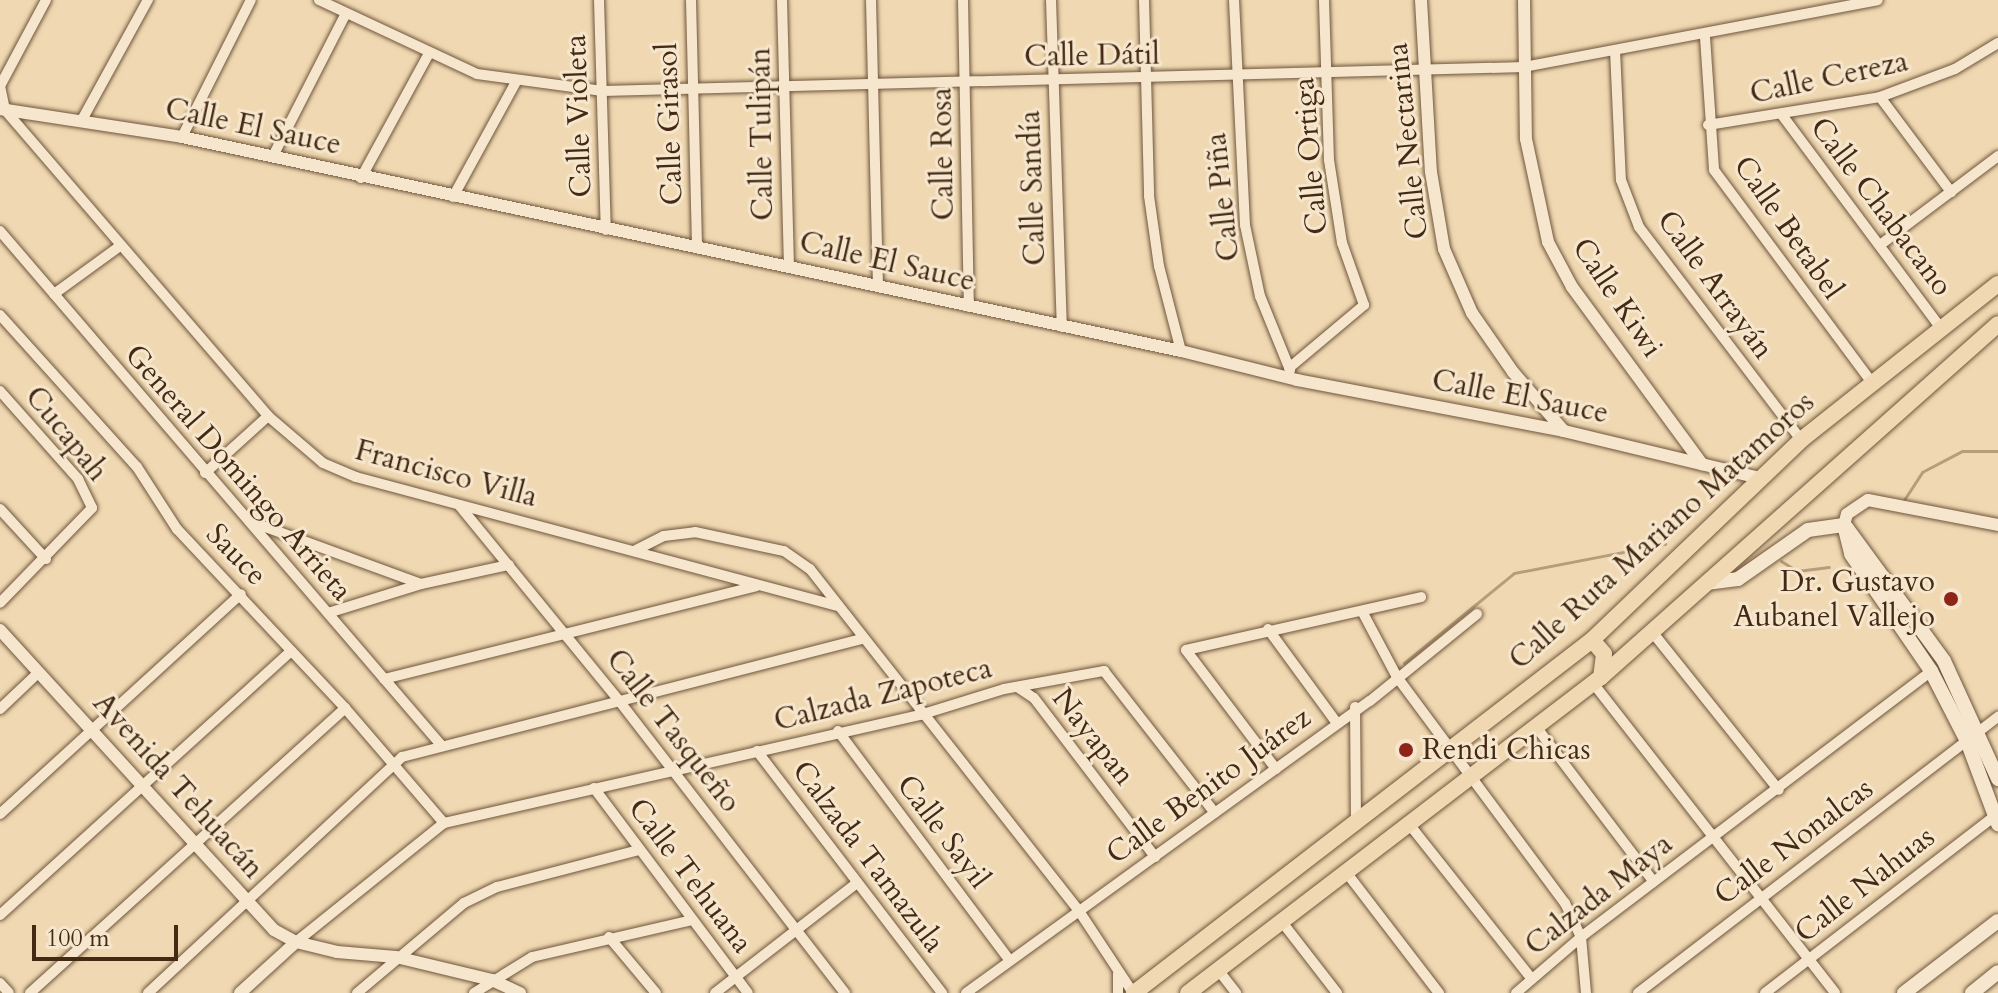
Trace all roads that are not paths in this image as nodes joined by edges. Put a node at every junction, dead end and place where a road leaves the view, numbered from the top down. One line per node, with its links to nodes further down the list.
1 (46, 0): 35 (street)
2 (148, 0): 37 (street)
3 (251, 0): 39 (street)
4 (319, 0): 17 (street, Calle Dátil)
5 (599, 0): 33 (street, Calle Violeta)
6 (691, 0): 32 (street, Calle Girasol)
7 (782, 0): 31 (street, Calle Tulipán)
8 (871, 0): 30 (street)
9 (963, 0): 29 (street, Calle Rosa)
10 (1051, 0): 27 (street, Calle Sandía)
11 (1144, 0): 26 (street)
12 (1234, 0): 25 (street, Calle Piña)
13 (1324, 0): 24 (street, Calle Ortiga)
14 (1421, 0): 23 (street, Calle Nectarina)
15 (1524, 0): 22 (street, Calle Kiwi)
16 (1878, 0): 18 (street, Calle Dátil)
17 (345, 15): 21 (street, Calle Dátil); 40 (street)
18 (1705, 37): 20 (street, Calle Dátil); 38 (street, Calle Betabel)
19 (1998, 43): 34 (street, Calle Cereza)
20 (1615, 50): 22 (street, Calle Dátil); 66 (street, Calle Arrayán)
21 (428, 55): 28 (street, Calle Dátil); 42 (street)
22 (1524, 67): 23 (street, Calle Dátil); 67 (street, Calle Kiwi)
23 (1423, 73): 24 (street, Calle Dátil); 65 (street, Calle Nectarina)
24 (1326, 74): 25 (street, Calle Dátil); 60 (street, Calle Ortiga)
25 (1236, 76): 26 (street, Calle Dátil); 60 (street, Calle Piña)
26 (1147, 79): 27 (street, Calle Dátil); 59 (street)
27 (1054, 81): 29 (street, Calle Dátil); 57 (street, Calle Sandía)
28 (516, 82): 33 (street, Calle Dátil); 44 (street)
29 (966, 83): 30 (street, Calle Dátil); 54 (street, Calle Rosa)
30 (875, 85): 31 (street, Calle Dátil); 52 (street)
31 (786, 87): 32 (street, Calle Dátil); 50 (street, Calle Tulipán)
32 (693, 90): 33 (street, Calle Dátil); 49 (street, Calle Girasol)
33 (603, 91): 45 (street, Calle Violeta)
34 (1880, 97): 36 (street, Calle Cereza); 43 (street)
35 (2, 109): 37 (street, Calle El Sauce); 48 (street, Francisco Villa)
36 (1782, 115): 38 (street, Calle Cereza); 47 (street, Calle Chabacano)
37 (83, 118): 39 (street, Calle El Sauce)
38 (1708, 125): 62 (street, Calle Betabel)
39 (182, 137): 40 (street, Calle El Sauce)
40 (273, 156): 42 (street, Calle El Sauce)
41 (1998, 156): 43 (street)
42 (361, 178): 44 (street, Calle El Sauce)
43 (1951, 192): 47 (street)
44 (453, 197): 45 (street, Calle El Sauce)
45 (606, 230): 49 (street, Calle El Sauce)
46 (0, 231): 53 (street, General Domingo Arrieta)
47 (1880, 245): 58 (street, Calle Chabacano)
48 (120, 246): 53 (street); 64 (street, Francisco Villa)
49 (697, 246): 50 (street, Calle El Sauce)
50 (789, 266): 52 (street, Calle El Sauce)
51 (1998, 284): 58 (main road, Calle Ruta Mariano Matamoros)
52 (878, 285): 54 (street, Calle El Sauce)
53 (54, 294): 68 (street, General Domingo Arrieta)
54 (969, 307): 57 (street, Calle El Sauce)
55 (0, 315): 81 (street, Sauce)
56 (1998, 324): 78 (main road)
57 (1062, 327): 59 (street, Calle El Sauce)
58 (1941, 328): 62 (main road, Calle Ruta Mariano Matamoros)
59 (1181, 351): 61 (street, Calle El Sauce)
60 (1289, 368): 61 (street, Calle Piña)
61 (1297, 380): 65 (street, Calle El Sauce)
62 (1872, 383): 66 (main road, Calle Ruta Mariano Matamoros)
63 (0, 391): 76 (street, Cucapah)
64 (268, 416): 68 (street); 70 (street, Francisco Villa)
65 (1564, 431): 67 (street, Calle El Sauce)
66 (1801, 440): 69 (main road, Calle Ruta Mariano Matamoros)
67 (1702, 464): 69 (street, Calle El Sauce)
68 (205, 473): 72 (street, General Domingo Arrieta)
69 (1760, 478): 93 (main road, Calle Ruta Mariano Matamoros)
70 (457, 503): 75 (street, Francisco Villa); 77 (street, Calle Tasqueño)
71 (0, 509): 76 (street)
72 (247, 520): 79 (street); 85 (street, General Domingo Arrieta)
73 (1844, 525): 74 (street); 78 (main road); 95 (main road); 111 (main road)
74 (1998, 525)
75 (636, 550): 80 (street, Francisco Villa); 84 (street)
76 (46, 559): 83 (street)
77 (509, 565): 79 (street); 91 (street, Calle Tasqueño)
78 (1706, 583): 90 (main road)
79 (421, 584): 85 (street)
80 (758, 585): 84 (street, Francisco Villa); 91 (street)
81 (241, 594): 94 (street, Sauce); 109 (street)
82 (1421, 597): 86 (street)
83 (0, 603)
84 (837, 606): 92 (street)
85 (328, 613): 98 (street, General Domingo Arrieta)
86 (1363, 613): 88 (street); 97 (street)
87 (1477, 614): 97 (street, Calle Benito Juárez)
88 (1268, 629): 107 (street); 118 (street)
89 (0, 630): 96 (street, Avenida Tehuacán)
90 (1653, 633): 99 (main road); 124 (street)
91 (567, 636): 98 (street); 101 (street, Calle Tasqueño)
92 (861, 639): 101 (street); 105 (street)
93 (1592, 640): 99 (main road); 115 (main road, Calle Ruta Mariano Matamoros)
94 (291, 651): 103 (street, Sauce); 122 (street)
95 (1931, 671): 112 (main road); 124 (street, Calzada Maya)
96 (39, 672): 104 (street); 109 (street, Avenida Tehuacán)
97 (1397, 677): 102 (street, Calle Benito Juárez); 115 (street)
98 (384, 679): 113 (street, General Domingo Arrieta)
99 (1597, 680): 108 (main road); 132 (street)
100 (1019, 688): 105 (street, Calzada Zapoteca); 126 (street, Calzada Zapoteca); 135 (street, Nayapan)
101 (620, 702): 113 (street); 119 (street, Calle Tasqueño)
102 (1355, 707): 107 (street, Calle Benito Juárez); 131 (street)
103 (345, 708): 116 (street, Sauce); 133 (street)
104 (0, 709)
105 (920, 715): 110 (street, Calzada Zapoteca); 141 (street)
106 (1998, 717): 111 (street, Calle Nonalcas)
107 (1336, 722): 118 (street, Calle Benito Juárez)
108 (1537, 728): 120 (main road); 137 (street)
109 (92, 730): 122 (street, Avenida Tehuacán); 127 (street)
110 (838, 731): 114 (street, Calzada Zapoteca); 152 (street, Calle Sayil)
111 (1980, 731): 112 (street, Calle Nonalcas); 121 (main road)
112 (1967, 741): 128 (main road); 139 (street, Calle Nonalcas)
113 (441, 745): 116 (street)
114 (757, 751): 119 (street, Calzada Zapoteca); 138 (street, Calzada Tamazula)
115 (1451, 752): 117 (main road, Calle Ruta Mariano Matamoros); 120 (street)
116 (393, 762): 129 (street, Sauce); 140 (street)
117 (1432, 766): 125 (main road); 131 (main road, Calle Ruta Mariano Matamoros)
118 (1276, 769): 126 (street, Calle Benito Juárez)
119 (675, 772): 123 (street, Calzada Zapoteca); 146 (street, Calle Tasqueño)
120 (1470, 778): 125 (main road); 148 (street)
121 (1998, 779)
122 (143, 785): 133 (street, Avenida Tehuacán); 142 (street)
123 (594, 788): 129 (street, Calzada Zapoteca); 134 (street, Calle Tehuana)
124 (1779, 790): 132 (street, Calzada Maya)
125 (1438, 801): 130 (main road)
126 (1215, 813): 135 (street, Calle Benito Juárez)
127 (0, 814)
128 (1996, 820): 151 (street, Calle Nahuas)
129 (444, 823): 149 (street)
130 (1409, 824): 136 (main road); 157 (street)
131 (1356, 825): 174 (main road, Calle Ruta Mariano Matamoros)
132 (1712, 838): 137 (street, Calzada Maya); 139 (street)
133 (193, 842): 140 (street, Avenida Tehuacán); 161 (street)
134 (639, 850): 143 (street, Calle Tehuana); 150 (street)
135 (1155, 857): 141 (street, Calle Benito Juárez)
136 (1346, 872): 145 (main road); 178 (street)
137 (1654, 882): 148 (street, Calzada Maya)
138 (857, 883): 146 (street); 171 (street, Calzada Tamazula)
139 (1761, 897): 151 (street); 181 (street, Calle Nonalcas)
140 (248, 902): 149 (street, Avenida Tehuacán); 162 (street)
141 (1079, 911): 152 (street, Calle Benito Juárez); 155 (street)
142 (0, 915)
143 (692, 920): 147 (street); 156 (street, Calle Tehuana)
144 (1998, 921): 184 (main road)
145 (1282, 922): 153 (main road); 177 (street)
146 (797, 930): 156 (street); 170 (street, Calle Tasqueño)
147 (609, 937): 158 (street); 167 (street)
148 (1581, 937): 157 (street, Calzada Maya); 180 (street)
149 (296, 942): 150 (street, Avenida Tehuacán); 163 (street)
150 (396, 957): 158 (street, Avenida Tehuacán); 164 (street)
151 (1808, 960): 182 (street, Calle Nahuas); 183 (street)
152 (1010, 961): 172 (street, Calle Benito Juárez)
153 (1219, 971): 175 (main road); 176 (street)
154 (1998, 972): 185 (main road)
155 (1118, 974): 173 (street); 174 (street)
156 (736, 976): 168 (street); 169 (street, Calle Tehuana)
157 (1531, 978): 179 (street, Calzada Maya)
158 (492, 980): 165 (street); 166 (street, Avenida Tehuacán)
159 (0, 983): 160 (street)
160 (9, 993)
161 (30, 993)
162 (148, 993)
163 (240, 993)
164 (357, 993)
165 (474, 993)
166 (520, 993)
167 (656, 993)
168 (715, 993)
169 (748, 993)
170 (845, 993)
171 (942, 993)
172 (966, 993)
173 (1118, 993)
174 (1133, 993)
175 (1188, 993)
176 (1236, 993)
177 (1337, 993)
178 (1439, 993)
179 (1516, 993)
180 (1586, 993)
181 (1638, 993)
182 (1765, 993)
183 (1835, 993)
184 (1904, 993)
185 (1972, 993)

